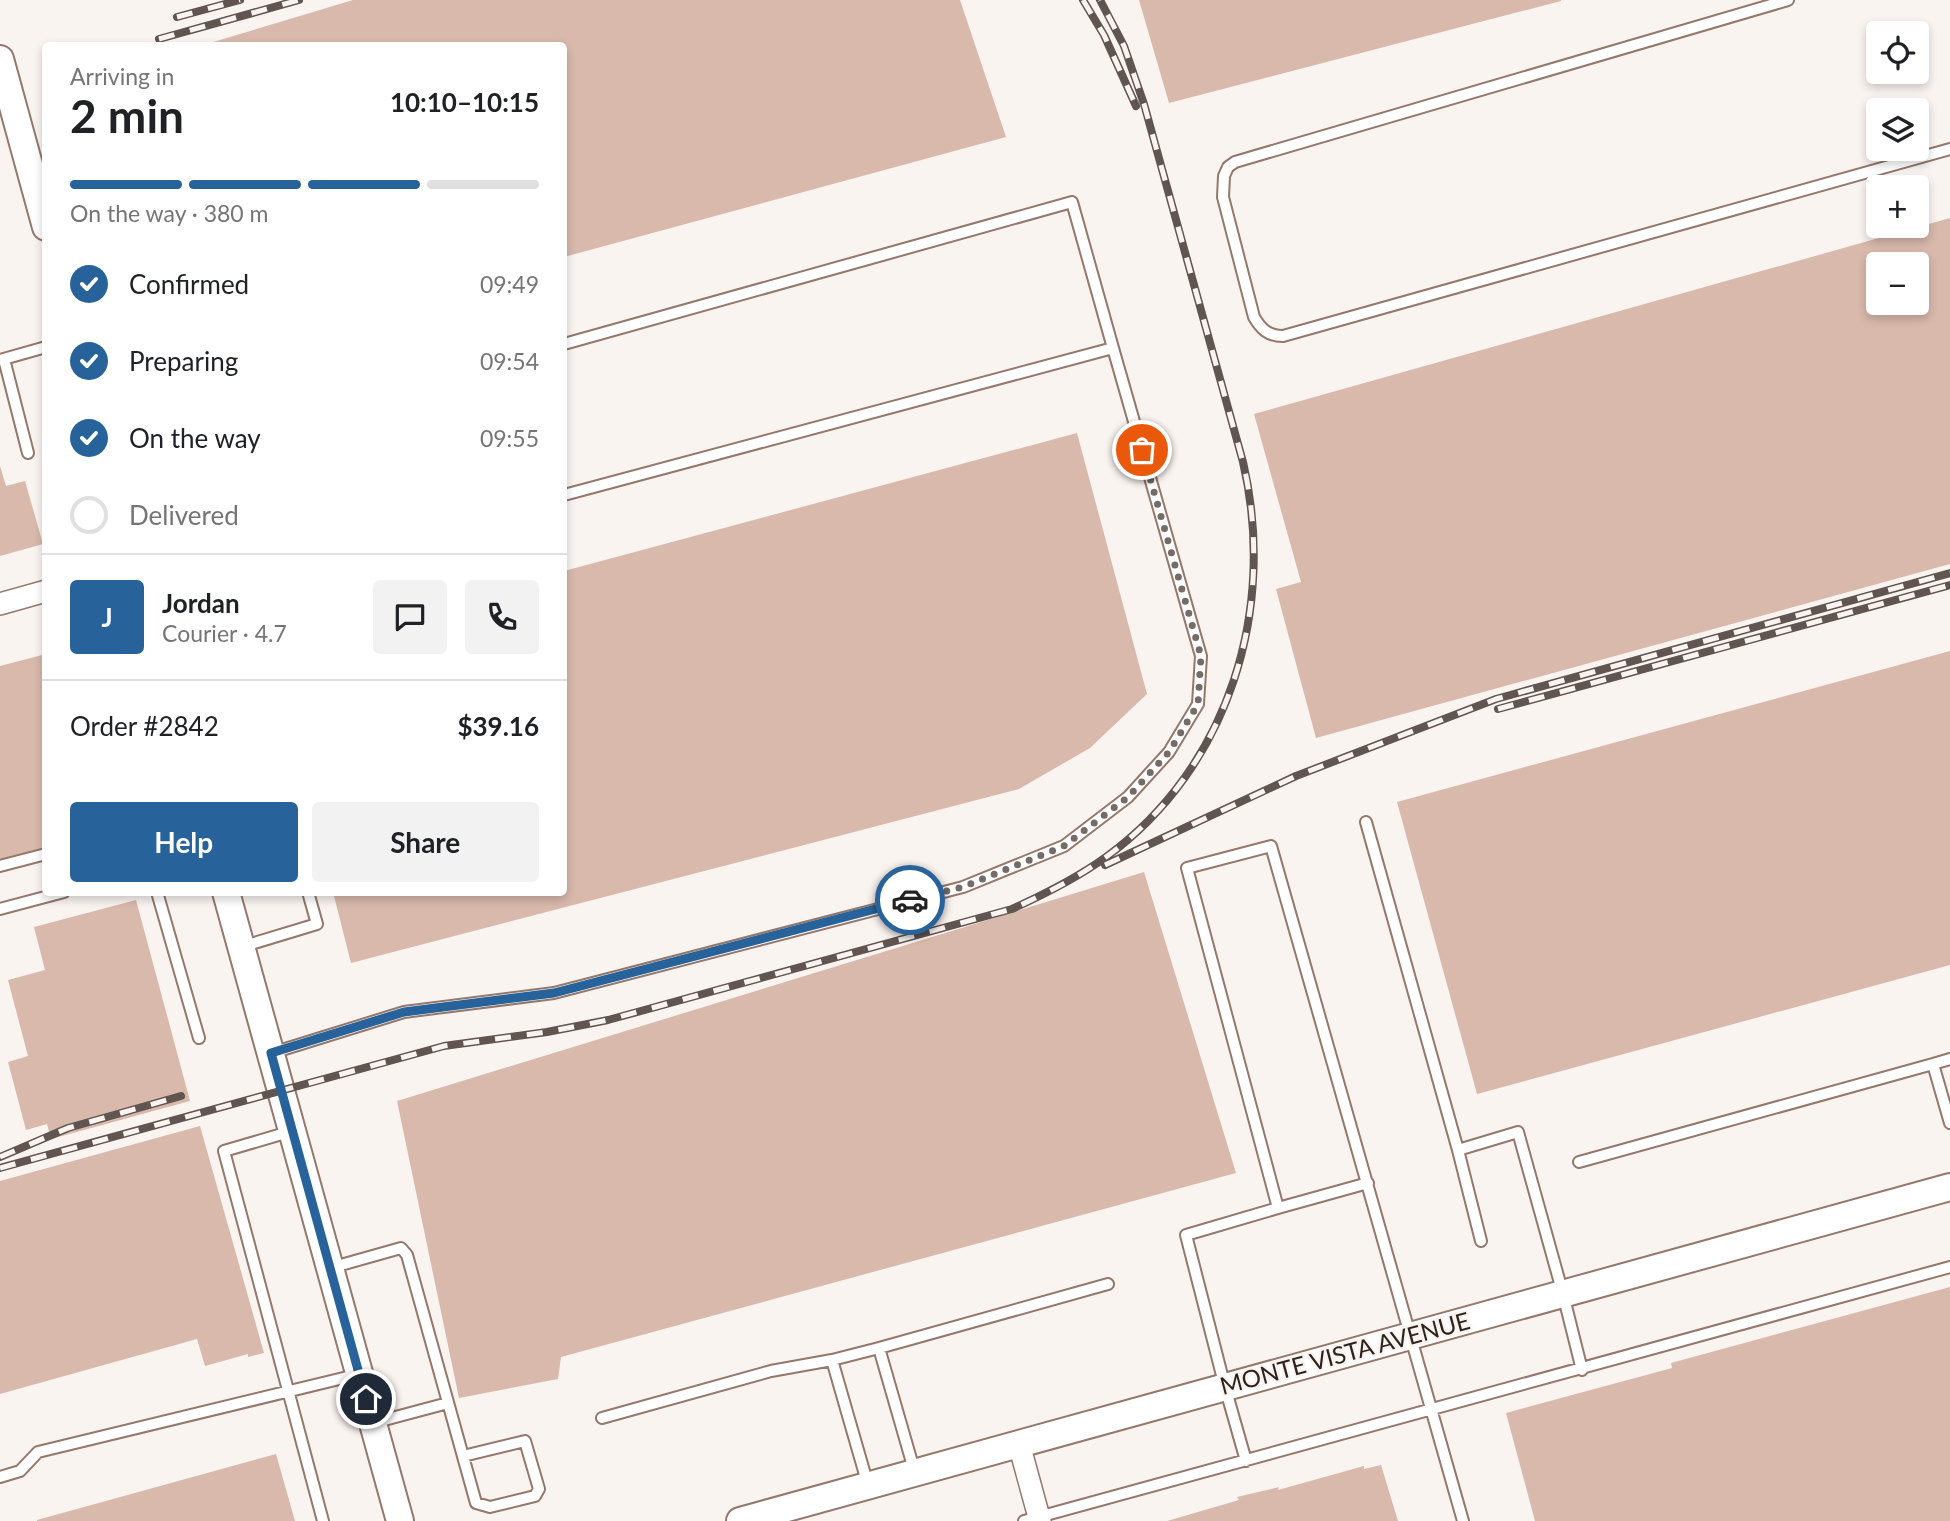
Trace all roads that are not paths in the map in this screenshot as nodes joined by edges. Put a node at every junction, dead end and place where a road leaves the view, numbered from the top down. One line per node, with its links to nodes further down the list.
1 (1788, 0): 3 (lane)
2 (0, 63): 4 (street)
3 (1950, 149)
4 (42, 213)
5 (567, 343): 7 (lane)
6 (42, 348): 8 (lane)
7 (1113, 348): 10 (lane); 23 (lane)
8 (2, 360): 9 (lane)
9 (28, 453)
10 (567, 494)
11 (42, 593): 12 (street)
12 (0, 604)
13 (1366, 822): 28 (lane)
14 (42, 855): 15 (lane)
15 (0, 866)
16 (49, 896): 20 (lane)
17 (158, 896): 22 (lane)
18 (227, 896): 21 (street)
19 (309, 896): 21 (lane)
20 (0, 909)
21 (241, 947): 23 (street)
22 (199, 1038)
23 (271, 1053): 27 (street)
24 (1950, 1059): 25 (lane)
25 (1933, 1064): 26 (lane); 29 (lane)
26 (1950, 1123)
27 (292, 1131): 34 (street); 44 (lane)
28 (1458, 1150): 33 (lane); 37 (lane)
29 (1579, 1162)
30 (1368, 1183): 32 (lane); 32 (lane); 38 (lane)
31 (1950, 1187): 37 (street, MONTE VISTA AVENUE)
32 (1278, 1208): 43 (lane)
33 (1481, 1241)
34 (330, 1268): 42 (street); 45 (lane)
35 (1950, 1268): 41 (lane)
36 (1108, 1284): 39 (lane)
37 (1563, 1294): 38 (street, MONTE VISTA AVENUE); 41 (lane)
38 (1411, 1336): 43 (street, MONTE VISTA AVENUE); 46 (lane)
39 (879, 1348): 40 (lane); 52 (lane)
40 (832, 1360): 47 (lane); 54 (lane)
41 (1582, 1370): 46 (lane)
42 (360, 1374): 44 (lane); 48 (street)
43 (1225, 1387): 49 (street, MONTE VISTA AVENUE); 51 (lane)
44 (288, 1392): 53 (lane); 56 (lane)
45 (448, 1403): 48 (lane); 50 (lane)
46 (1431, 1411): 51 (lane); 59 (lane)
47 (602, 1418)
48 (373, 1423): 57 (street)
49 (1019, 1444): 52 (street, MONTE VISTA AVENUE); 55 (street)
50 (463, 1456): 50 (lane)
51 (1246, 1461): 55 (lane)
52 (915, 1473): 54 (street, MONTE VISTA AVENUE)
53 (0, 1477)
54 (868, 1486): 58 (street, MONTE VISTA AVENUE)
55 (1035, 1520)
56 (323, 1521)
57 (400, 1521)
58 (740, 1521)
59 (1463, 1521)

